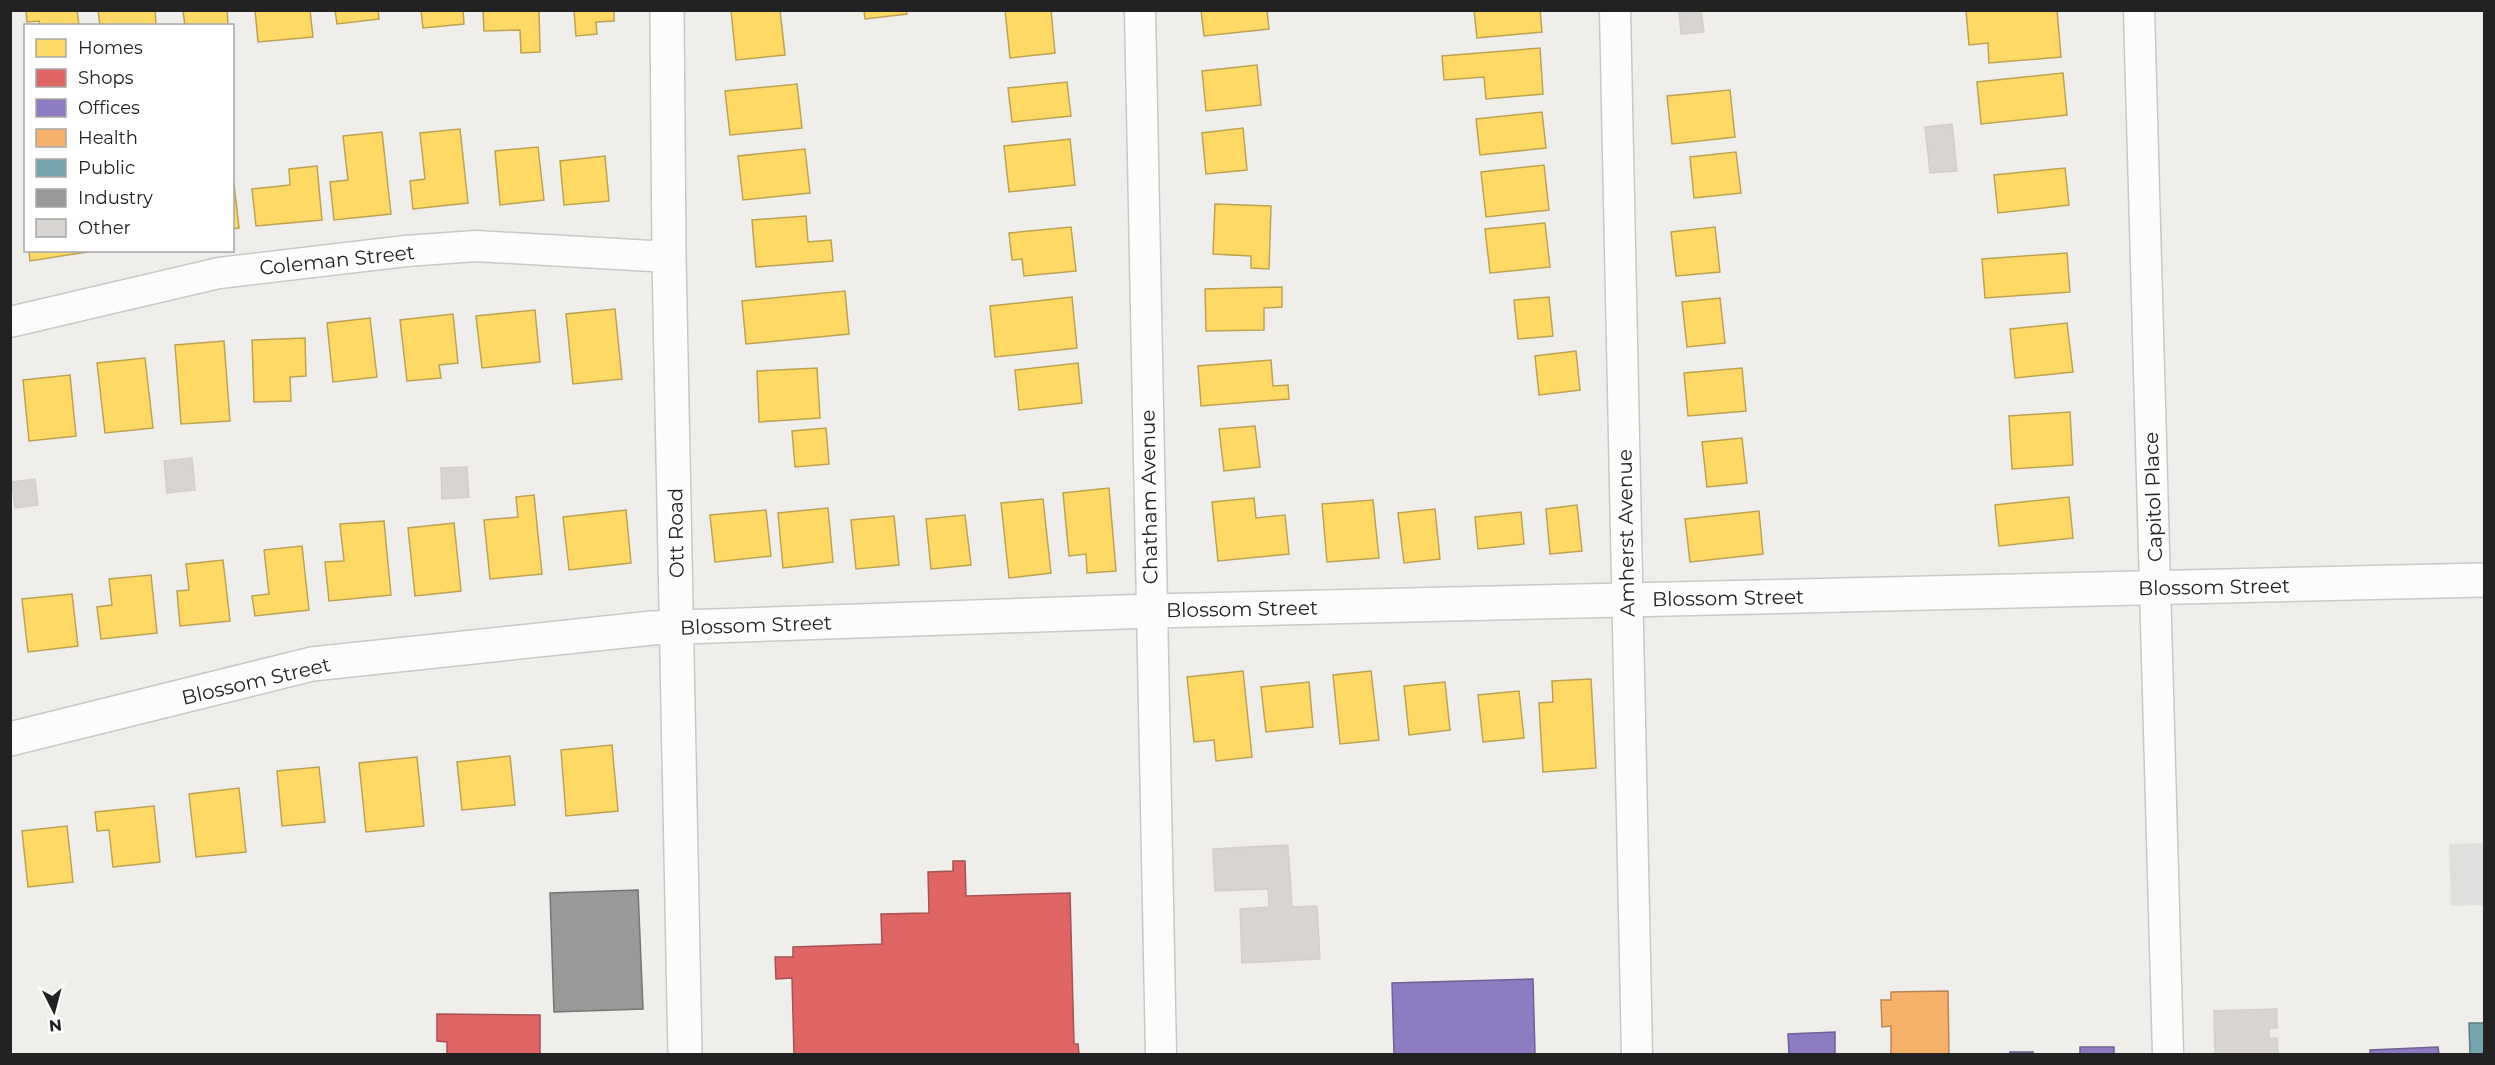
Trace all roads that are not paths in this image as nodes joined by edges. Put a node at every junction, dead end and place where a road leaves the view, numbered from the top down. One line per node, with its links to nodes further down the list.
1 (667, 10): 5 (street, Ott Road)
2 (1140, 10): 10 (street, Chatham Avenue)
3 (1615, 10): 9 (street, Amherst Avenue)
4 (2139, 10): 8 (street, Capitol Place)
5 (669, 257): 6 (street, Coleman Street); 11 (street, Ott Road)
6 (10, 322)
7 (2484, 580): 8 (street, Blossom Street)
8 (2155, 588): 9 (street, Blossom Street); 16 (street, Capitol Place)
9 (1628, 600): 10 (street, Blossom Street); 15 (street, Amherst Avenue)
10 (1152, 611): 11 (street, Blossom Street); 14 (street, Chatham Avenue)
11 (678, 627): 12 (street, Blossom Street); 13 (street, Ott Road)
12 (10, 740)
13 (685, 1054)
14 (1161, 1054)
15 (1637, 1054)
16 (2168, 1054)

